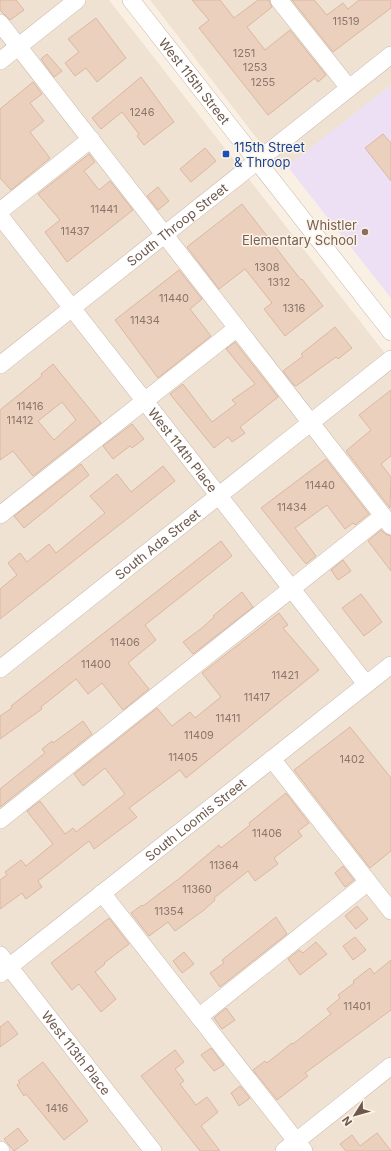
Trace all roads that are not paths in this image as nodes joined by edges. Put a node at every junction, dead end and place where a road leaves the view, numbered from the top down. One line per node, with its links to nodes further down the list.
1 (77, 0): 5 (street)
2 (131, 0): 10 (street, West 115th Street)
3 (279, 0): 8 (street)
4 (0, 23): 5 (street)
5 (19, 47): 7 (street); 9 (street)
6 (391, 55): 8 (street, South Throop Street)
7 (0, 61)
8 (349, 88): 10 (street, South Throop Street)
9 (91, 139): 11 (street); 13 (street)
10 (257, 161): 13 (street, South Throop Street); 16 (street, West 115th Street)
11 (0, 211)
12 (0, 216): 14 (street, West 114th Place)
13 (165, 234): 14 (street, South Throop Street); 15 (street)
14 (72, 308): 18 (street, South Throop Street); 19 (street, West 114th Place)
15 (237, 328): 19 (street); 20 (street)
16 (391, 332)
17 (391, 359): 20 (street, South Ada Street)
18 (0, 365)
19 (145, 401): 21 (street, West 114th Place); 22 (street)
20 (310, 423): 21 (street, South Ada Street); 23 (street)
21 (219, 496): 24 (street, West 114th Place); 26 (street, South Ada Street)
22 (0, 515)
23 (387, 521): 24 (street)
24 (291, 589): 27 (street, West 114th Place); 29 (street)
25 (391, 665): 27 (street, South Loomis Street)
26 (0, 669)
27 (366, 684): 28 (street, South Loomis Street)
28 (272, 759): 30 (street); 31 (street, South Loomis Street)
29 (0, 820)
30 (368, 882): 32 (street); 34 (street)
31 (102, 893): 33 (street, South Loomis Street); 34 (street)
32 (391, 911)
33 (3, 965): 37 (street, West 113th Place)
34 (199, 1017): 36 (street)
35 (391, 1066): 36 (street)
36 (295, 1148)
37 (153, 1151)

